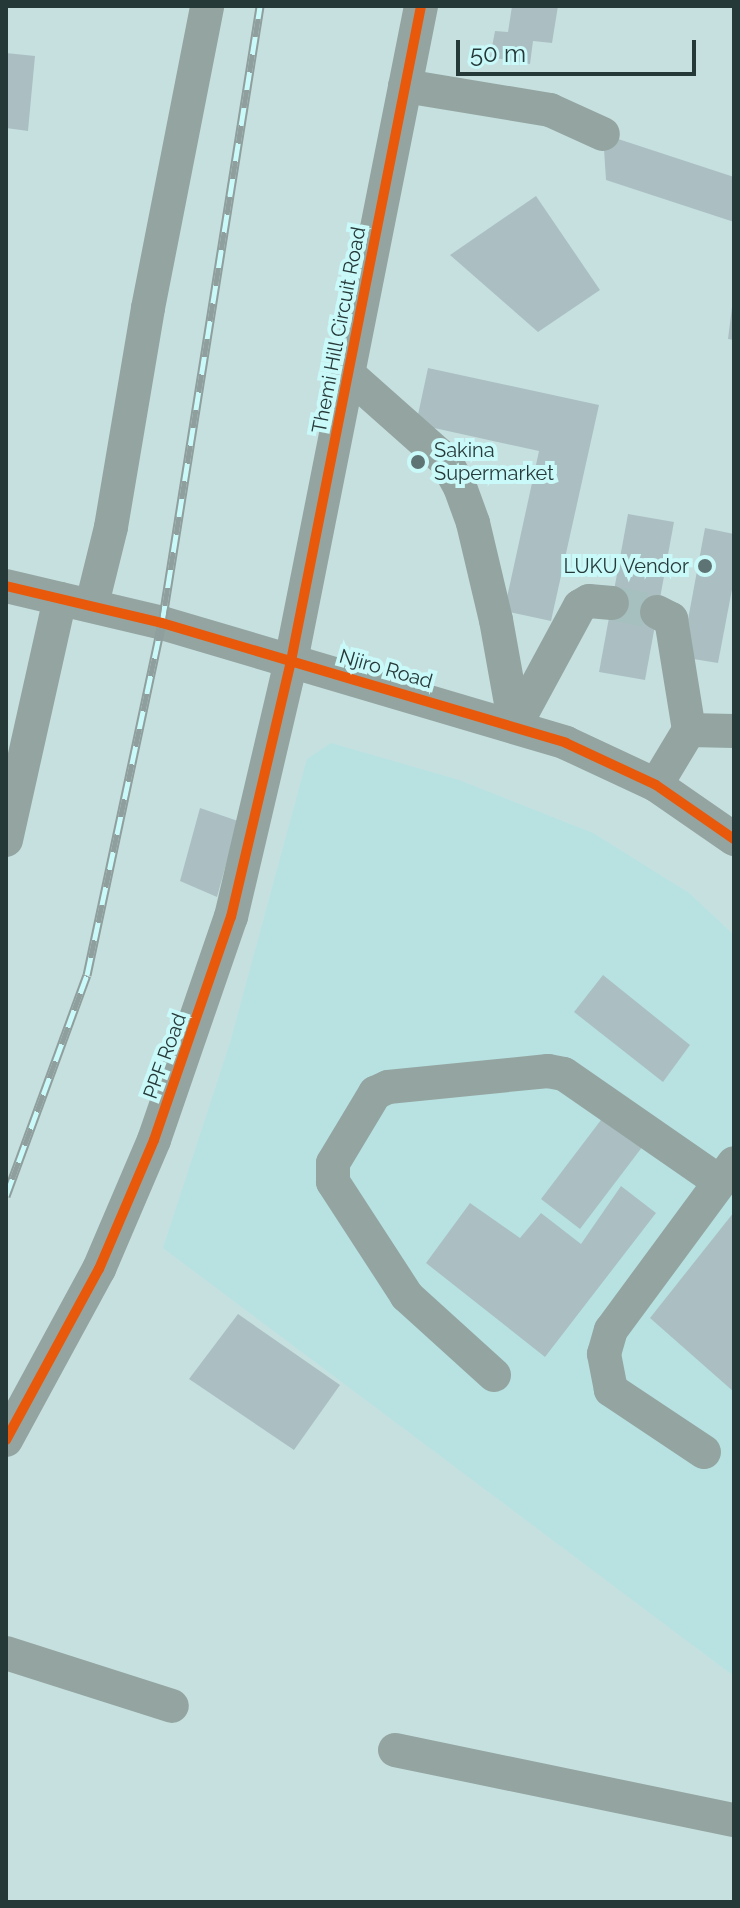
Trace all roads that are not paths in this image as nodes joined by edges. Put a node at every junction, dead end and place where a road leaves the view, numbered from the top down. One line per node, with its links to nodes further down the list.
1 (207, 6): 7 (street)
2 (421, 6): 3 (street, Themi Hill Circuit Road)
3 (405, 86): 4 (street); 5 (street, Themi Hill Circuit Road)
4 (603, 134)
5 (348, 374): 10 (street, Themi Hill Circuit Road); 11 (street)
6 (6, 586): 7 (street, Njiro Road)
7 (76, 602): 10 (street, Njiro Road); 16 (street)
8 (612, 603): 11 (street)
9 (657, 612): 12 (street)
10 (291, 661): 11 (street, Njiro Road); 19 (street, PPF Road)
11 (515, 726): 14 (street, Njiro Road)
12 (689, 730): 13 (street); 14 (street)
13 (734, 731)
14 (656, 785): 15 (street, Njiro Road)
15 (734, 839)
16 (6, 840)
17 (727, 1173): 18 (street); 20 (street)
18 (494, 1375)
19 (6, 1440)
20 (704, 1452)
21 (6, 1653): 22 (street)
22 (172, 1706)
23 (395, 1750): 24 (street)
24 (734, 1820)

